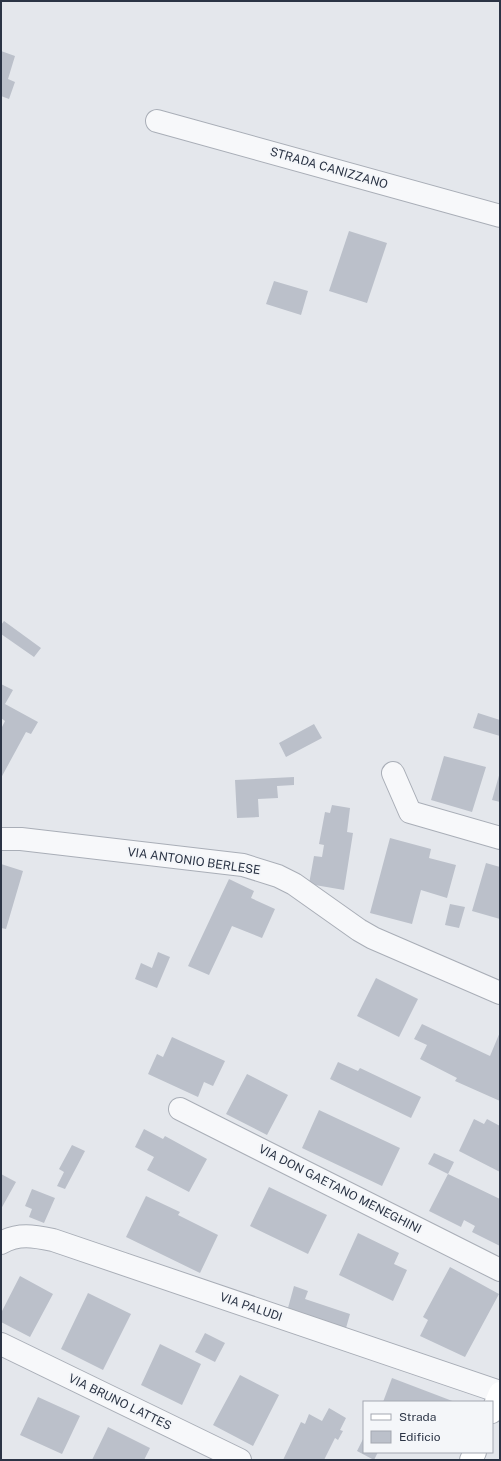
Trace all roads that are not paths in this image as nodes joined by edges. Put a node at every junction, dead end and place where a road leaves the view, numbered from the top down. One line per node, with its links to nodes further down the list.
1 (158, 121): 2 (street, STRADA CANIZZANO)
2 (500, 216)
3 (393, 773): 4 (street)
4 (500, 838)
5 (1, 839): 6 (street, VIA ANTONIO BERLESE)
6 (500, 993)
7 (180, 1108): 9 (street, VIA DON GAETANO MENEGHINI)
8 (1, 1243): 11 (street, VIA PALUDI)
9 (500, 1270)
10 (1, 1344): 13 (street, VIA BRUNO LATTES)
11 (500, 1392): 12 (street)
12 (493, 1410)
13 (240, 1460)

